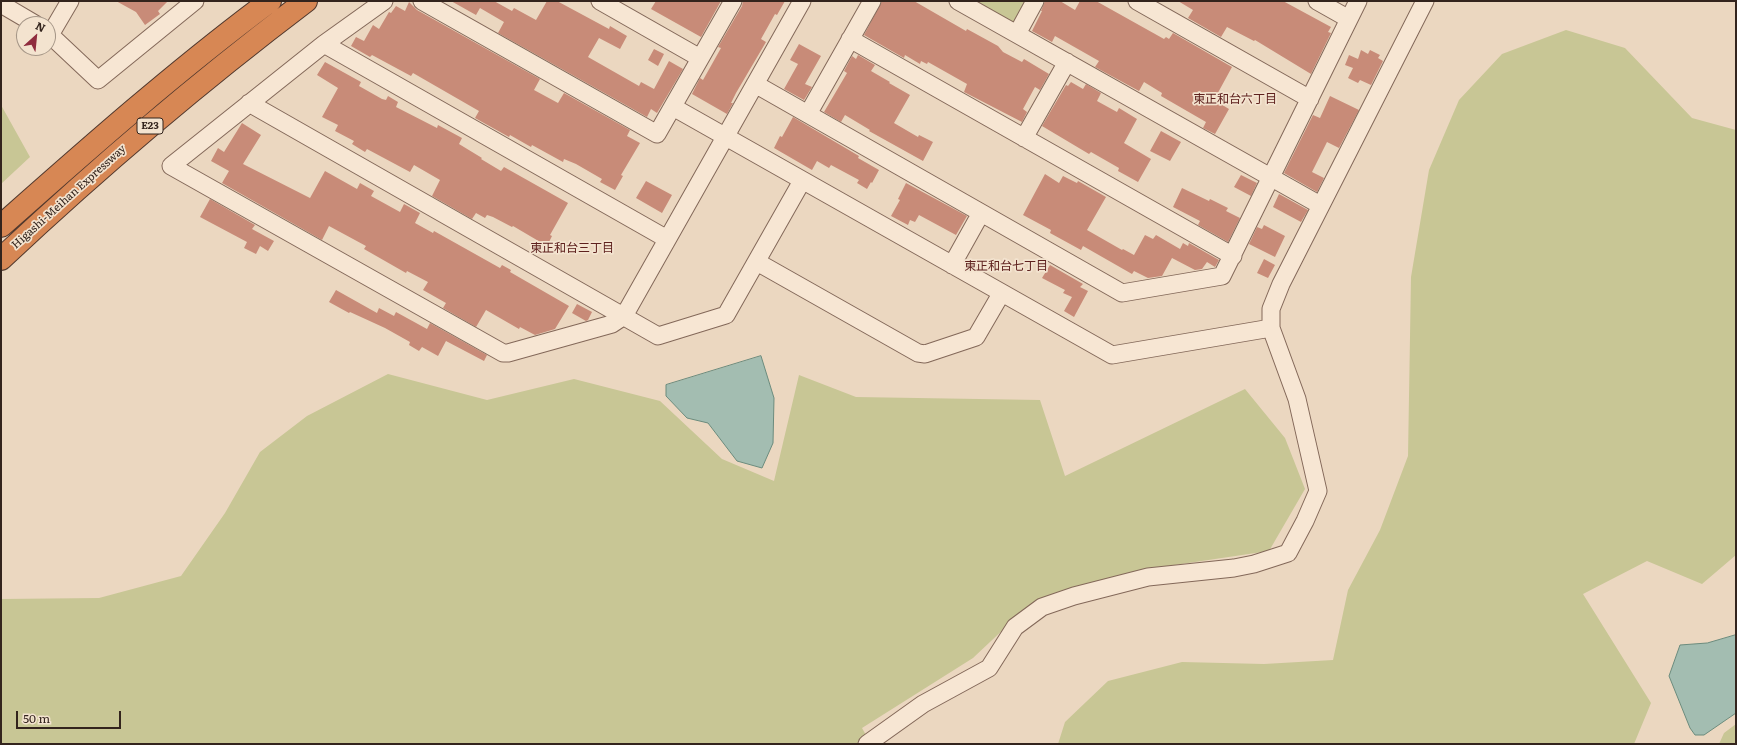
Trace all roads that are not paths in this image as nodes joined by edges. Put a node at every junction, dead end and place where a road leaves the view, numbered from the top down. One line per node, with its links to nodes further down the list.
1 (70, 1): 20 (street)
2 (196, 1): 23 (street)
3 (270, 1): 38 (highway, Higashi-Meihan Expressway / E23)
4 (306, 1): 41 (highway, Higashi-Meihan Expressway / E23)
5 (384, 1): 24 (street)
6 (422, 1): 30 (street)
7 (600, 1): 25 (street)
8 (733, 1): 25 (street)
9 (802, 1): 27 (street)
10 (872, 1): 22 (street)
11 (958, 1): 21 (street)
12 (1036, 1): 21 (street)
13 (1137, 1): 28 (street)
14 (1317, 1): 19 (street)
15 (1358, 1): 19 (street)
16 (1425, 1): 36 (street)
17 (1, 4): 18 (street)
18 (21, 16)
19 (1349, 19): 28 (street)
20 (56, 23)
21 (1017, 34): 26 (street)
22 (850, 39): 31 (street); 33 (street)
23 (56, 41)
24 (324, 44): 29 (street); 39 (street)
25 (700, 58): 30 (street)
26 (1067, 62): 33 (street); 34 (street)
27 (755, 84): 31 (street); 32 (street)
28 (1310, 98): 34 (street)
29 (249, 103): 45 (street); 45 (street)
30 (673, 107): 32 (street)
31 (808, 114): 37 (street)
32 (725, 137): 35 (street); 39 (street)
33 (1024, 138): 40 (street)
34 (1270, 178): 36 (street); 40 (street)
35 (802, 180): 42 (street); 43 (street)
36 (1320, 206): 46 (street)
37 (981, 213): 40 (street); 43 (street)
38 (1, 226)
39 (667, 239): 45 (street)
40 (1233, 256)
41 (1, 259)
42 (757, 262): 44 (street); 45 (street)
43 (952, 265): 44 (street)
44 (1001, 294): 46 (street)
45 (624, 316)
46 (1271, 328): 47 (street)
47 (867, 744)

